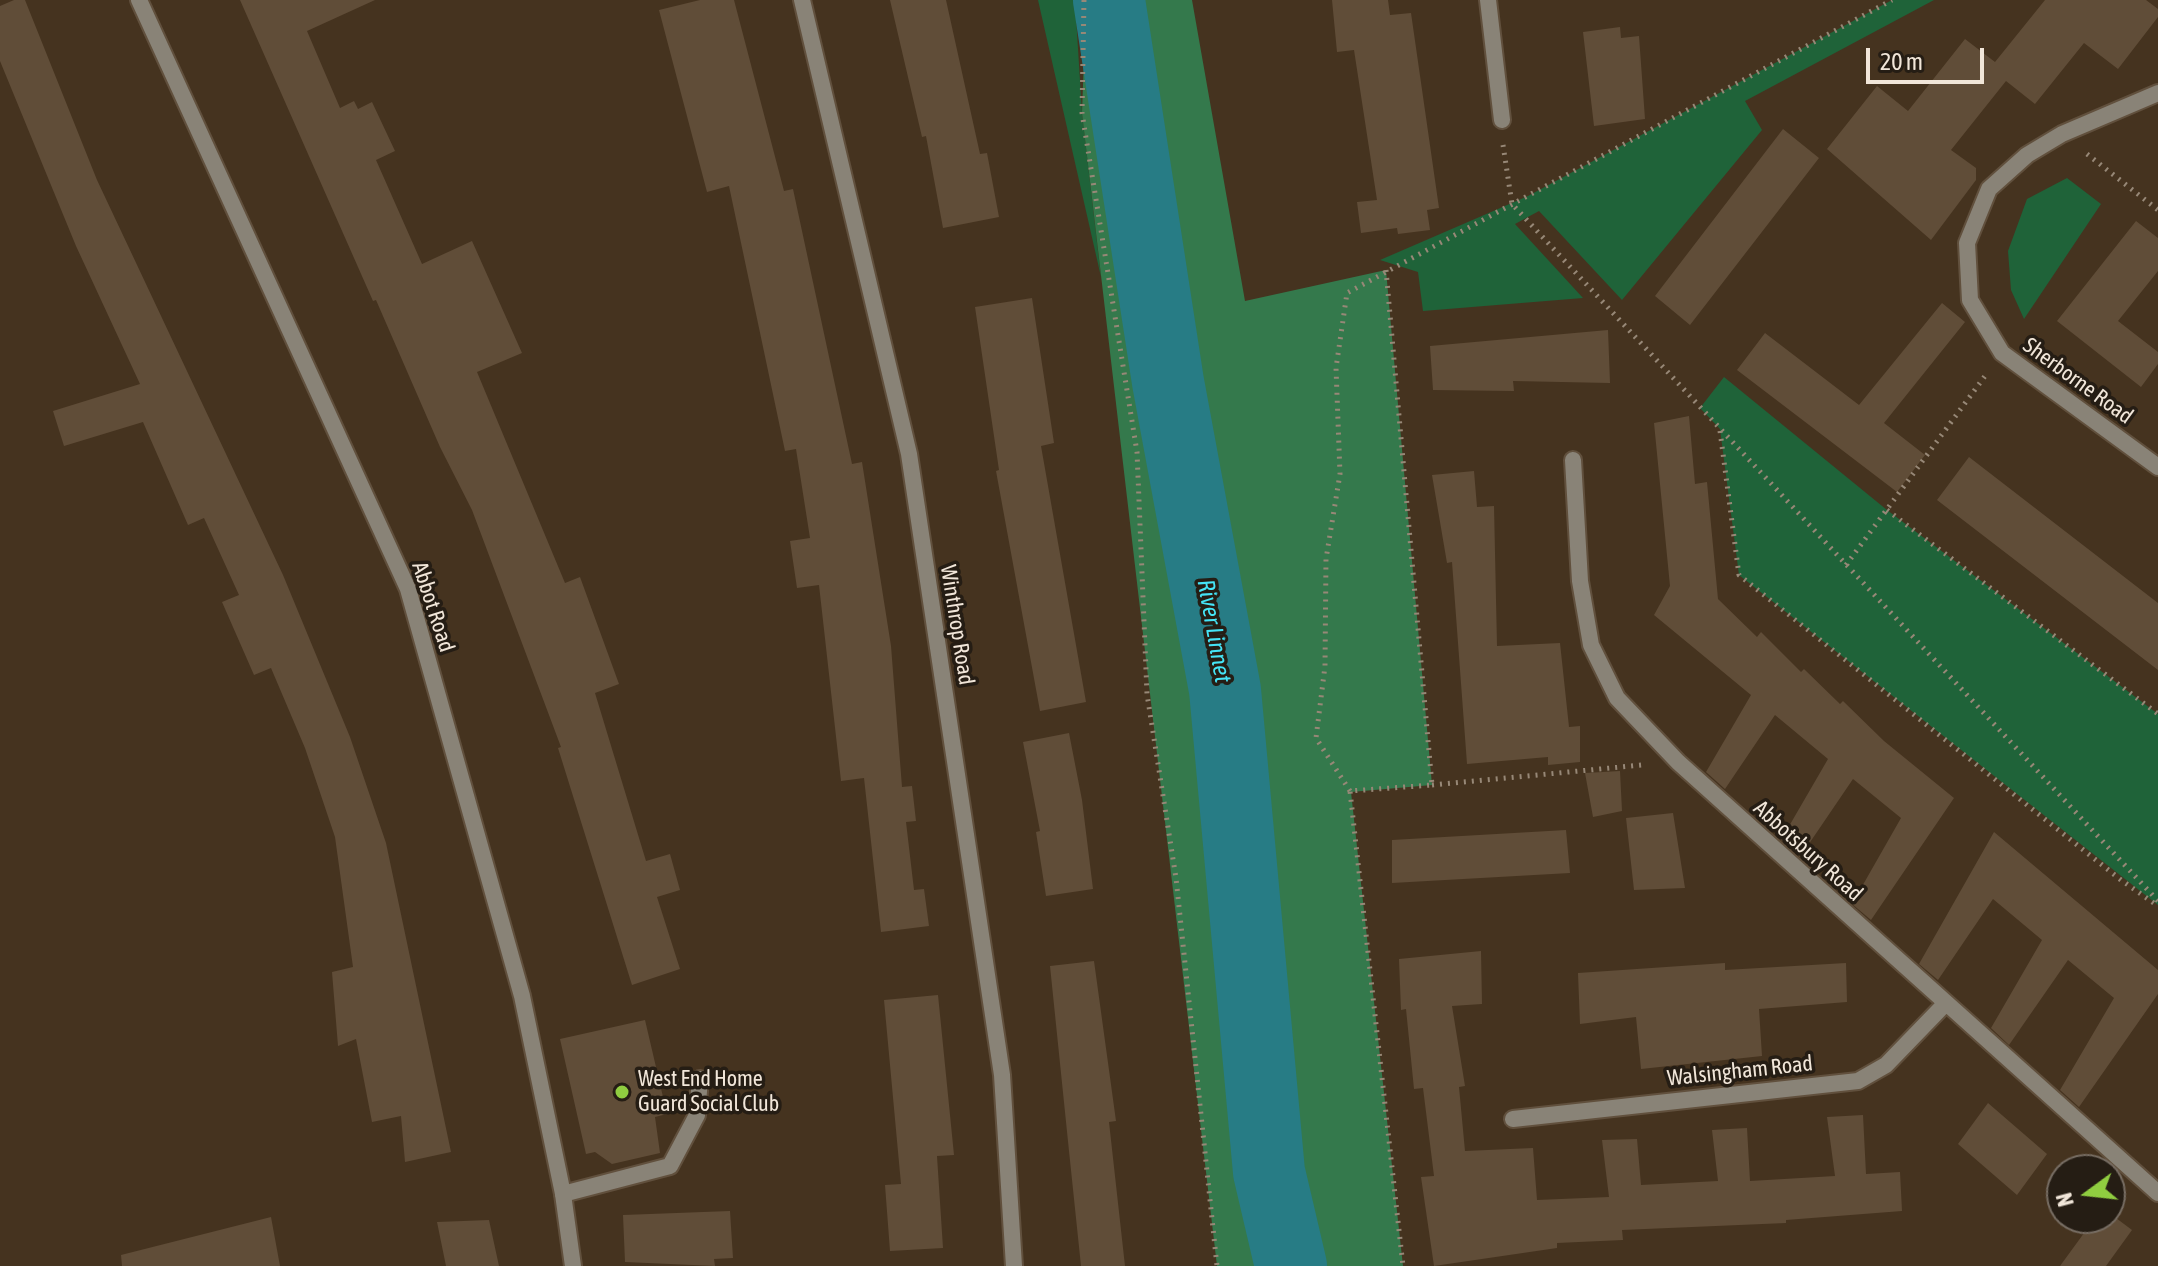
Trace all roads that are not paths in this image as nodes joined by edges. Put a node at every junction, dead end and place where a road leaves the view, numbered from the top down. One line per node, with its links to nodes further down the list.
1 (139, 0): 12 (street, Abbot Road)
2 (802, 0): 14 (street, Winthrop Road)
3 (1488, 0): 5 (street)
4 (2158, 93): 7 (street, Sherborne Road)
5 (1502, 120)
6 (1573, 460): 8 (street, Abbotsbury Road)
7 (2158, 467)
8 (1944, 1005): 10 (street, Walsingham Road); 11 (street, Abbotsbury Road)
9 (700, 1079): 12 (street)
10 (1513, 1119)
11 (2158, 1193)
12 (563, 1194): 13 (street, Abbot Road)
13 (573, 1266)
14 (1014, 1266)

